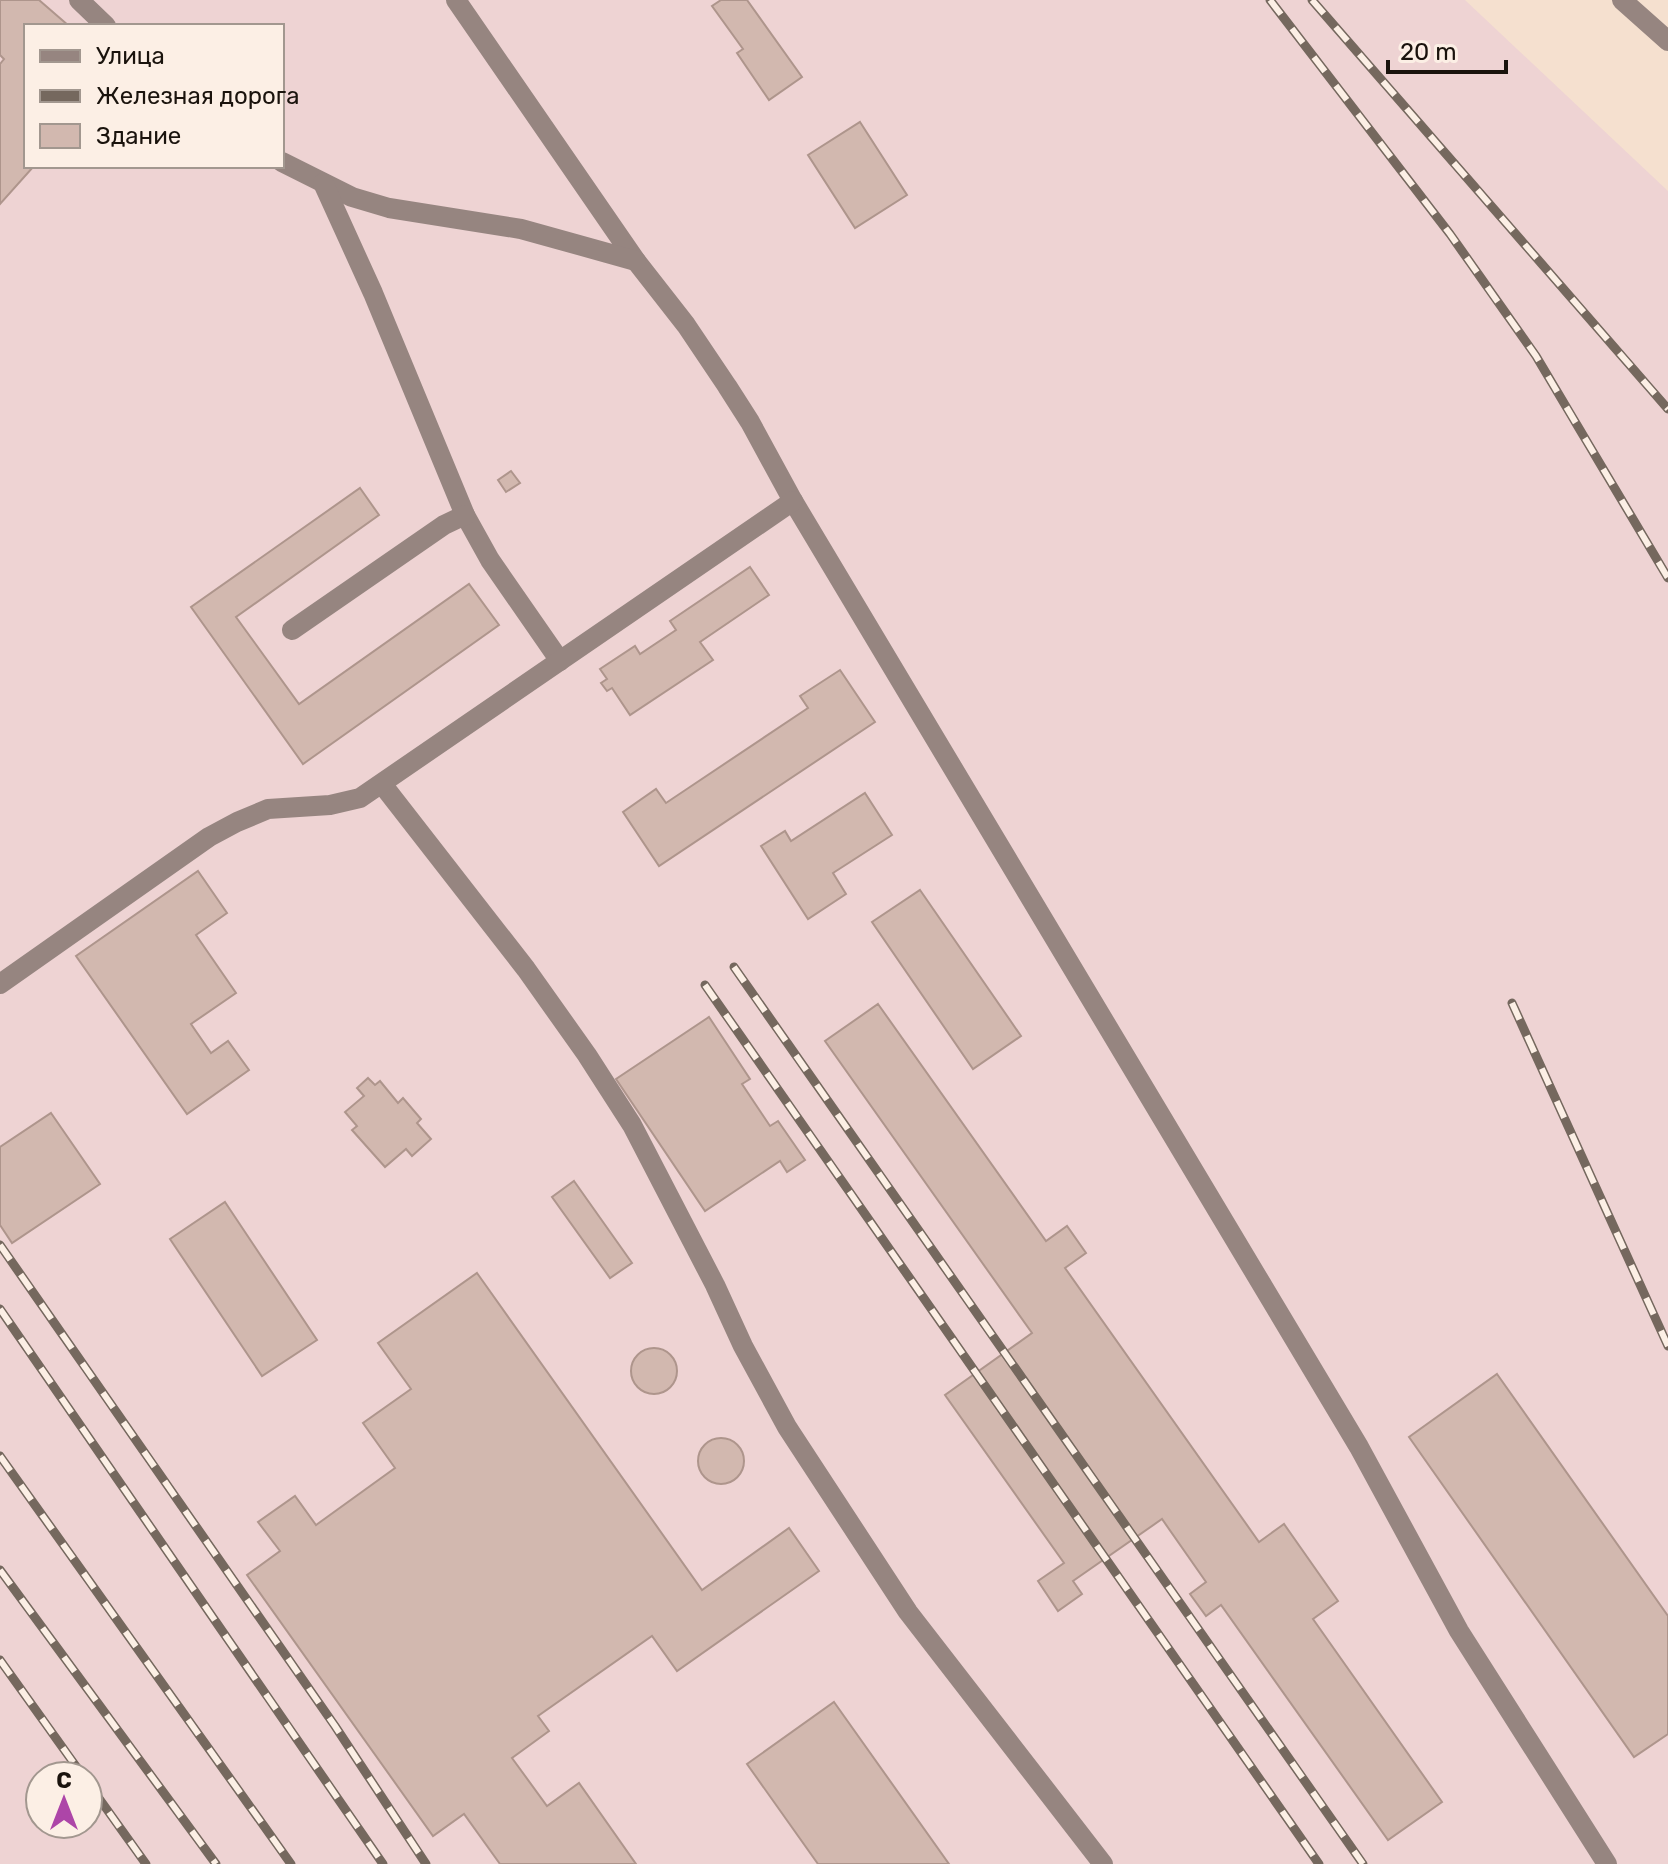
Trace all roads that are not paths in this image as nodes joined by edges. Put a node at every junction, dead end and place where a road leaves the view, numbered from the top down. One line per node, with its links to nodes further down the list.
1 (79, 0): 4 (street)
2 (456, 0): 8 (street)
3 (1622, 0): 5 (street)
4 (104, 24)
5 (1668, 41)
6 (284, 163): 7 (street)
7 (323, 183): 8 (street); 10 (street)
8 (636, 261): 9 (street)
9 (793, 501): 12 (street); 16 (street)
10 (465, 515): 11 (street); 12 (street)
11 (292, 630)
12 (560, 661): 13 (street)
13 (382, 784): 14 (street); 15 (street)
14 (0, 984)
15 (1103, 1864)
16 (1607, 1864)

